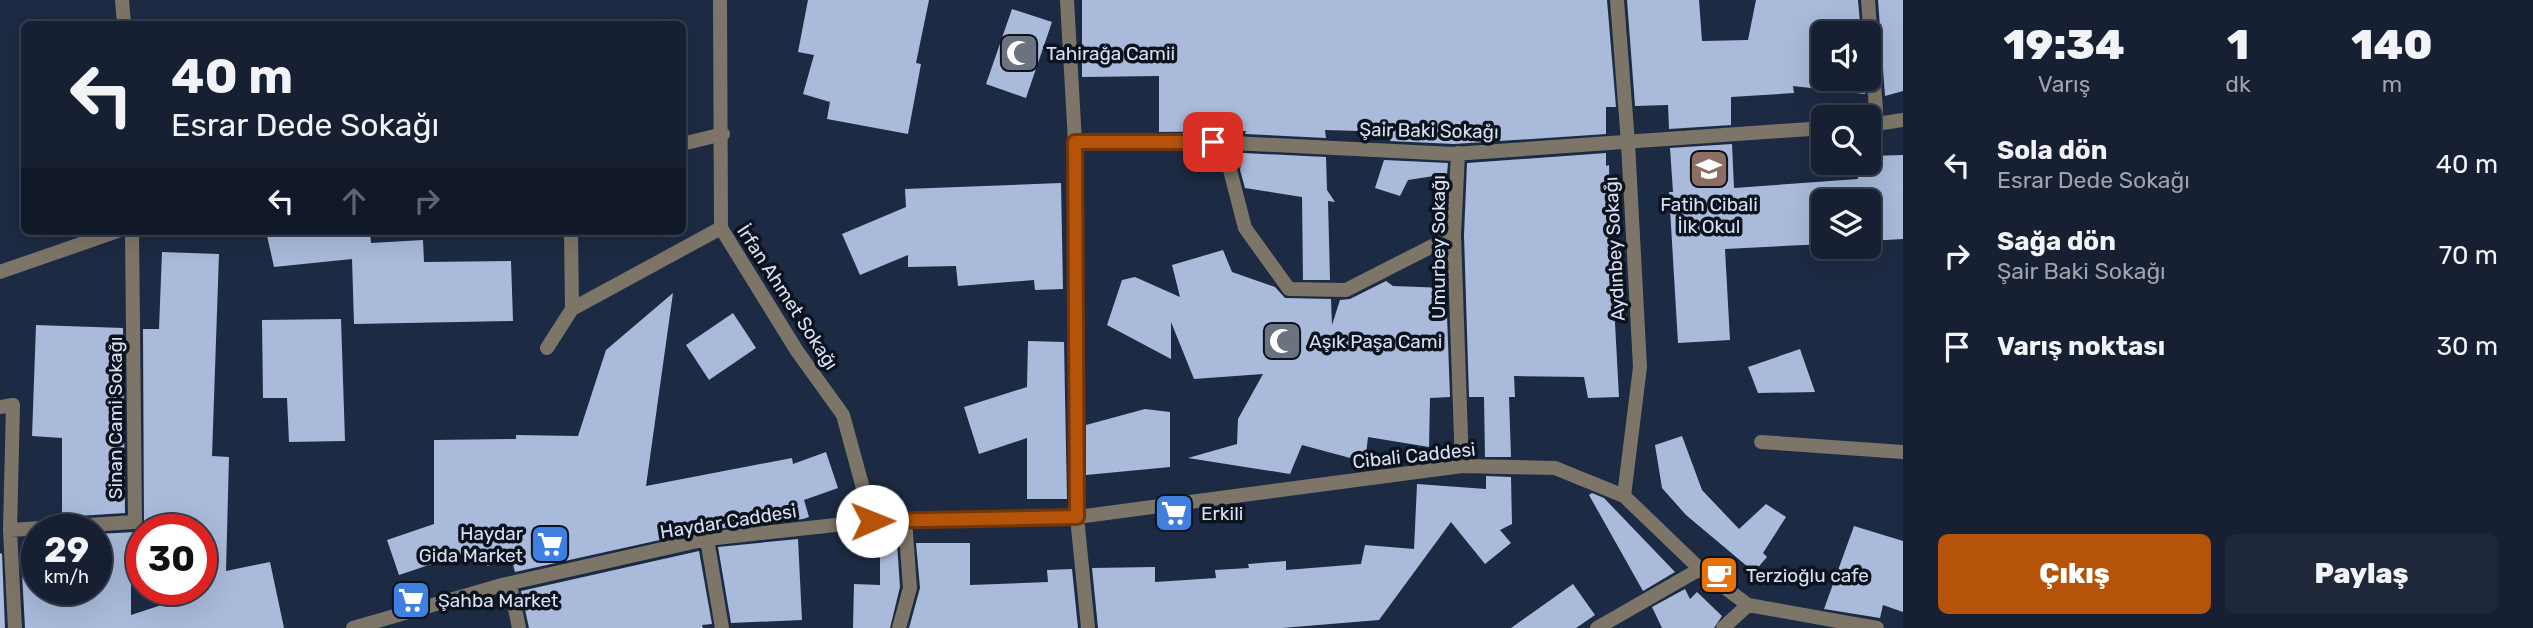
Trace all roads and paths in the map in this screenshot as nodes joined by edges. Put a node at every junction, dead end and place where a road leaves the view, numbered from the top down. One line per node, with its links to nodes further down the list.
1 (122, 0): 6 (street)
2 (720, 0): 11 (street, İrfan Ahmet Sokağı)
3 (1067, 0): 12 (street)
4 (1617, 0): 15 (street, Aydınbey Sokağı)
5 (1868, 0): 7 (street)
6 (124, 21)
7 (1872, 105)
8 (1903, 120): 9 (street)
9 (1881, 124)
10 (1811, 129): 15 (street, Şair Baki Sokağı)
11 (723, 134): 13 (street); 17 (street, İrfan Ahmet Sokağı)
12 (1075, 142): 14 (street, Şair Baki Sokağı); 30 (street)
13 (686, 143)
14 (1223, 143): 16 (street, Şair Baki Sokağı); 21 (street)
15 (1628, 143): 16 (street, Şair Baki Sokağı); 29 (street, Aydınbey Sokağı)
16 (1458, 153): 21 (street, Umurbey Sokağı)
17 (721, 228): 23 (street); 32 (street, İrfan Ahmet Sokağı)
18 (106, 235): 22 (street)
19 (132, 235): 33 (street, Sinan Cami Sokağı)
20 (570, 235): 23 (street)
21 (1454, 235): 28 (street, Umurbey Sokağı)
22 (0, 272)
23 (572, 309): 24 (street)
24 (547, 348)
25 (7, 406): 33 (street)
26 (1761, 442): 27 (street)
27 (1903, 452)
28 (1462, 466): 29 (street, Cibali Caddesi); 30 (street, Cibali Caddesi)
29 (1625, 496): 35 (street, Cibali Caddesi)
30 (1077, 517): 31 (street, Haydar Caddesi); 43 (street)
31 (905, 520): 32 (street, Haydar Caddesi); 42 (street)
32 (872, 521): 34 (street, Haydar Caddesi)
33 (10, 530): 38 (street)
34 (706, 539): 36 (street, Haydar Caddesi); 41 (street)
35 (1700, 569): 37 (street, Cibali Caddesi); 44 (street)
36 (510, 584): 39 (street, Haydar Caddesi); 40 (street)
37 (1748, 605): 45 (street); 46 (street, Cibali Caddesi)
38 (15, 628)
39 (354, 628)
40 (519, 628)
41 (722, 628)
42 (899, 628)
43 (1088, 628)
44 (1597, 628)
45 (1723, 628)
46 (1877, 628)

